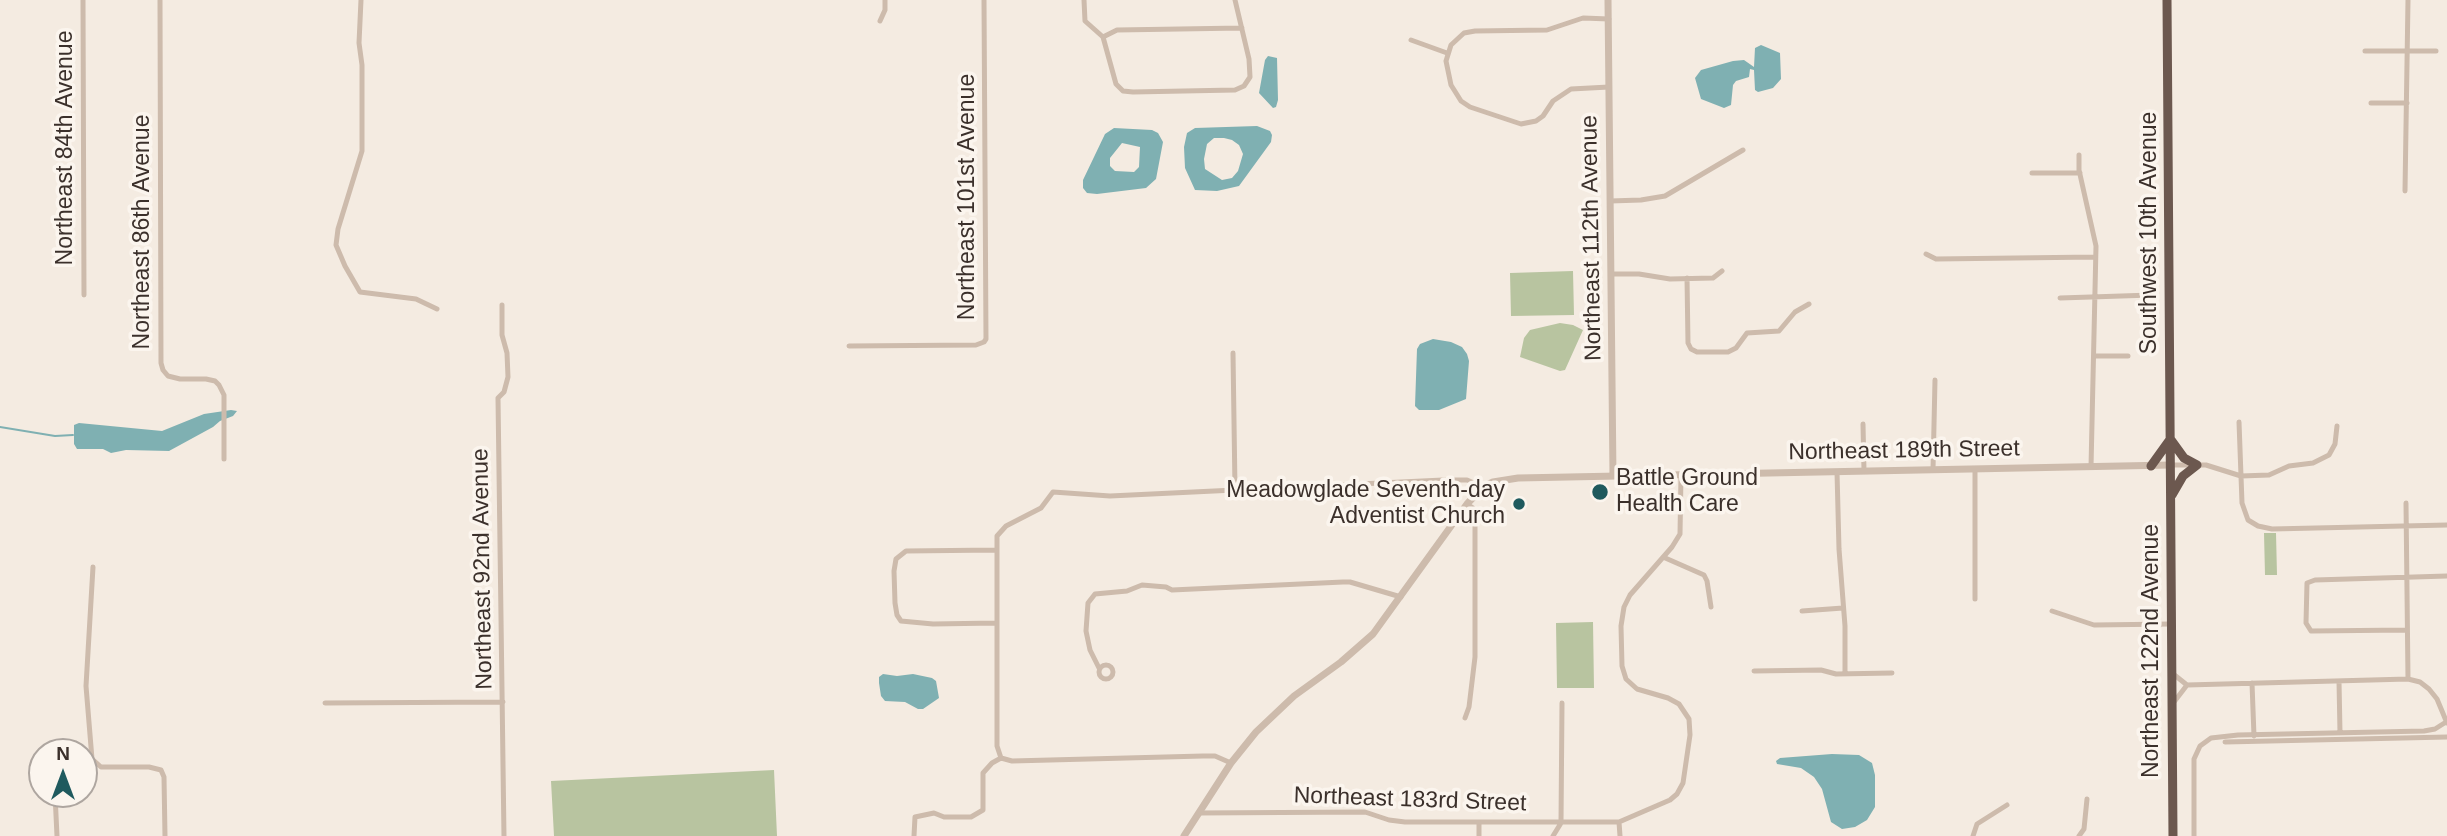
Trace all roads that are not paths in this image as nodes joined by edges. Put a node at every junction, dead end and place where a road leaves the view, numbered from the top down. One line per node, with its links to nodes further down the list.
1 (83, 0): 34 (street, Northeast 84th Avenue)
2 (160, 0): 50 (street, Northeast 86th Avenue)
3 (361, 0): 40 (street)
4 (885, 0): 12 (street)
5 (984, 0): 41 (street, Northeast 101st Avenue)
6 (1084, 0): 14 (street)
7 (1235, 0): 13 (street)
8 (1608, 0): 11 (street, Northeast 112th Avenue)
9 (2167, 0): 49 (highway, Southwest 10th Avenue)
10 (2408, 0): 17 (street)
11 (1609, 19): 19 (street); 20 (street, Northeast 112th Avenue)
12 (880, 21)
13 (1241, 28): 14 (street); 14 (street)
14 (1103, 37)
15 (1411, 40): 19 (street)
16 (2365, 51): 17 (street)
17 (2407, 51): 18 (street); 22 (street)
18 (2436, 51)
19 (1447, 53): 20 (street)
20 (1609, 87): 28 (street, Northeast 112th Avenue)
21 (2371, 103): 22 (street)
22 (2407, 103): 27 (street)
23 (1742, 150): 28 (street)
24 (2079, 155): 26 (street)
25 (2032, 173): 26 (street)
26 (2080, 173): 30 (street)
27 (2405, 191)
28 (1610, 201): 32 (street, Northeast 112th Avenue)
29 (1926, 254): 30 (street)
30 (2095, 257): 36 (street)
31 (1723, 271): 33 (street)
32 (1611, 274): 33 (street); 60 (street, Northeast 112th Avenue)
33 (1687, 278): 38 (street)
34 (84, 295)
35 (2152, 295): 36 (street)
36 (2095, 297): 37 (street); 43 (street)
37 (2060, 298)
38 (1809, 304)
39 (502, 305): 92 (street, Northeast 92nd Avenue)
40 (437, 309)
41 (849, 346)
42 (1233, 353): 63 (street)
43 (2094, 356): 44 (street); 54 (street)
44 (2128, 356)
45 (1935, 380): 56 (street)
46 (2239, 422): 61 (street)
47 (1863, 424): 57 (street)
48 (2337, 425): 61 (street)
49 (2170, 439): 51 (highway, Southwest 10th Avenue); 52 (highway); 53 (highway)
50 (224, 459)
51 (2171, 465): 52 (street); 53 (street, Northeast 189th Street); 64 (highway, Northeast 122nd Avenue)
52 (2197, 465): 61 (street); 64 (highway)
53 (2151, 466): 54 (street, Northeast 189th Street)
54 (2091, 467): 55 (street, Northeast 189th Street)
55 (1975, 469): 56 (street, Northeast 189th Street); 75 (street)
56 (1933, 470): 57 (street, Northeast 189th Street)
57 (1864, 471): 58 (street, Northeast 189th Street)
58 (1837, 472): 59 (street, Northeast 189th Street); 77 (street)
59 (1681, 475): 60 (street, Northeast 189th Street); 70 (street)
60 (1613, 476): 62 (street, Northeast 189th Street)
61 (2241, 476): 67 (street)
62 (1483, 487): 63 (street, Northeast 189th Street); 66 (street)
63 (1235, 489): 69 (street, Northeast 189th Street)
64 (2171, 496): 81 (highway, Northeast 122nd Avenue)
65 (2406, 503): 67 (street)
66 (1467, 504): 74 (street); 96 (street)
67 (2406, 525): 68 (street); 73 (street)
68 (2447, 525)
69 (996, 547): 80 (street); 80 (street)
70 (1663, 557): 76 (street); 108 (street)
71 (93, 567): 112 (street)
72 (2447, 576): 73 (street)
73 (2407, 578): 82 (street); 82 (street)
74 (1401, 597): 83 (street); 103 (street)
75 (1975, 599)
76 (1710, 607)
77 (1843, 608): 78 (street); 87 (street)
78 (1802, 611)
79 (2052, 611): 81 (street)
80 (996, 623): 102 (street)
81 (2171, 624): 86 (highway, Northeast 122nd Avenue)
82 (2407, 630): 88 (street)
83 (1099, 668)
84 (1754, 671): 87 (street)
85 (1892, 673): 87 (street)
86 (2172, 673): 91 (street); 95 (highway, Northeast 122nd Avenue)
87 (1845, 674)
88 (2408, 679): 89 (street); 97 (street)
89 (2339, 681): 90 (street); 98 (street)
90 (2252, 683): 91 (street); 100 (street)
91 (2187, 685): 95 (street)
92 (503, 702): 93 (street); 113 (street, Northeast 92nd Avenue)
93 (326, 703)
94 (1562, 703): 110 (street)
95 (2172, 705): 121 (highway, Northeast 122nd Avenue)
96 (1465, 718)
97 (2447, 722): 98 (street)
98 (2340, 733): 100 (street)
99 (2447, 737): 100 (street)
100 (2254, 738): 101 (street); 122 (street, Northeast 122nd Avenue)
101 (2225, 742)
102 (1001, 758): 103 (street); 114 (street)
103 (1231, 762): 107 (street)
104 (2087, 799): 120 (street)
105 (2007, 805): 119 (street)
106 (56, 808): 111 (street)
107 (1198, 813): 109 (street, Northeast 183rd Street); 115 (street)
108 (1619, 822): 110 (street, Northeast 183rd Street); 118 (street)
109 (1479, 823): 110 (street, Northeast 183rd Street); 116 (street)
110 (1561, 823): 117 (street)
111 (57, 836)
112 (165, 836)
113 (504, 836)
114 (914, 836)
115 (1184, 836)
116 (1479, 836)
117 (1553, 836)
118 (1620, 836)
119 (1973, 836)
120 (2079, 836)
121 (2173, 836)
122 (2194, 836)

